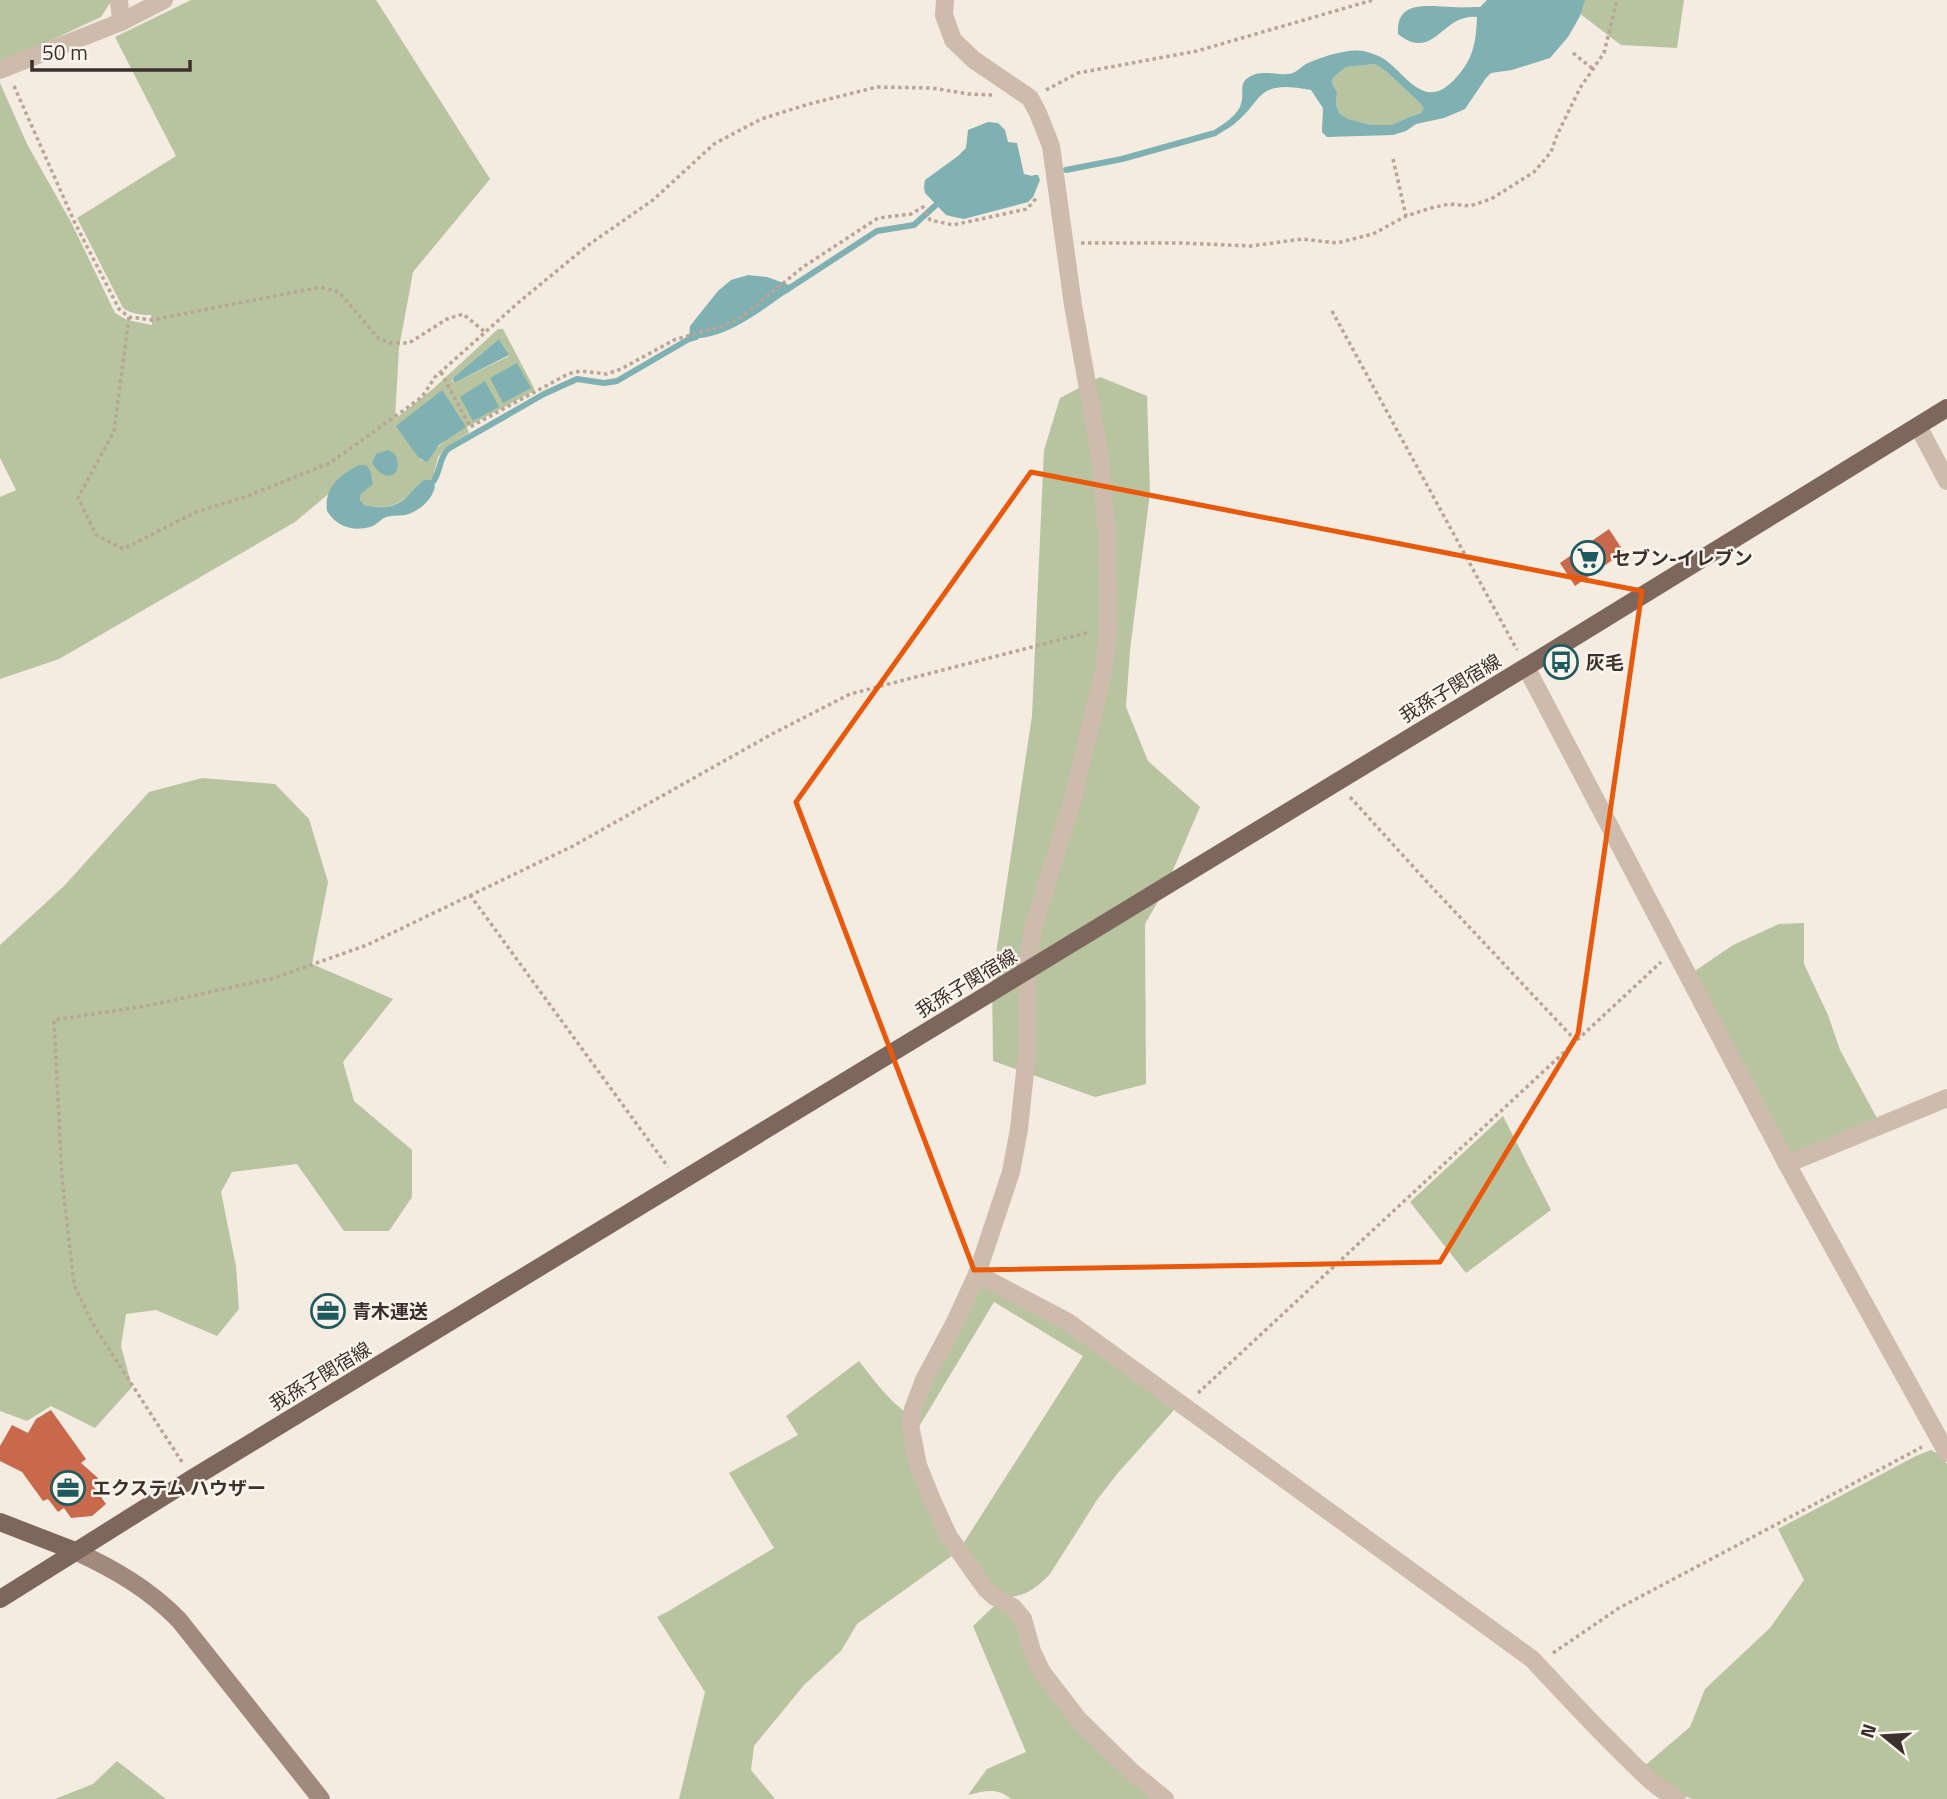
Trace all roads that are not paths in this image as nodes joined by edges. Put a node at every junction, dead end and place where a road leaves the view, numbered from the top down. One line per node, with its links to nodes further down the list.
1 (119, 0): 4 (street)
2 (164, 0): 4 (street)
3 (945, 0): 10 (street)
4 (121, 22): 5 (street)
5 (3, 69)
6 (1947, 408): 7 (main road, 我孫子関宿線)
7 (1918, 426): 8 (street); 9 (main road, 我孫子関宿線)
8 (1947, 481)
9 (1526, 667): 10 (main road, 我孫子関宿線); 12 (street)
10 (1027, 970): 13 (street); 16 (main road, 我孫子関宿線)
11 (1947, 1098): 12 (street)
12 (1787, 1164): 14 (street)
13 (977, 1274): 19 (street); 20 (street)
14 (1943, 1446)
15 (0, 1522): 16 (main road)
16 (75, 1551): 17 (main road, 我孫子関宿線); 18 (street)
17 (0, 1599)
18 (321, 1799)
19 (1165, 1799)
20 (1677, 1799)

